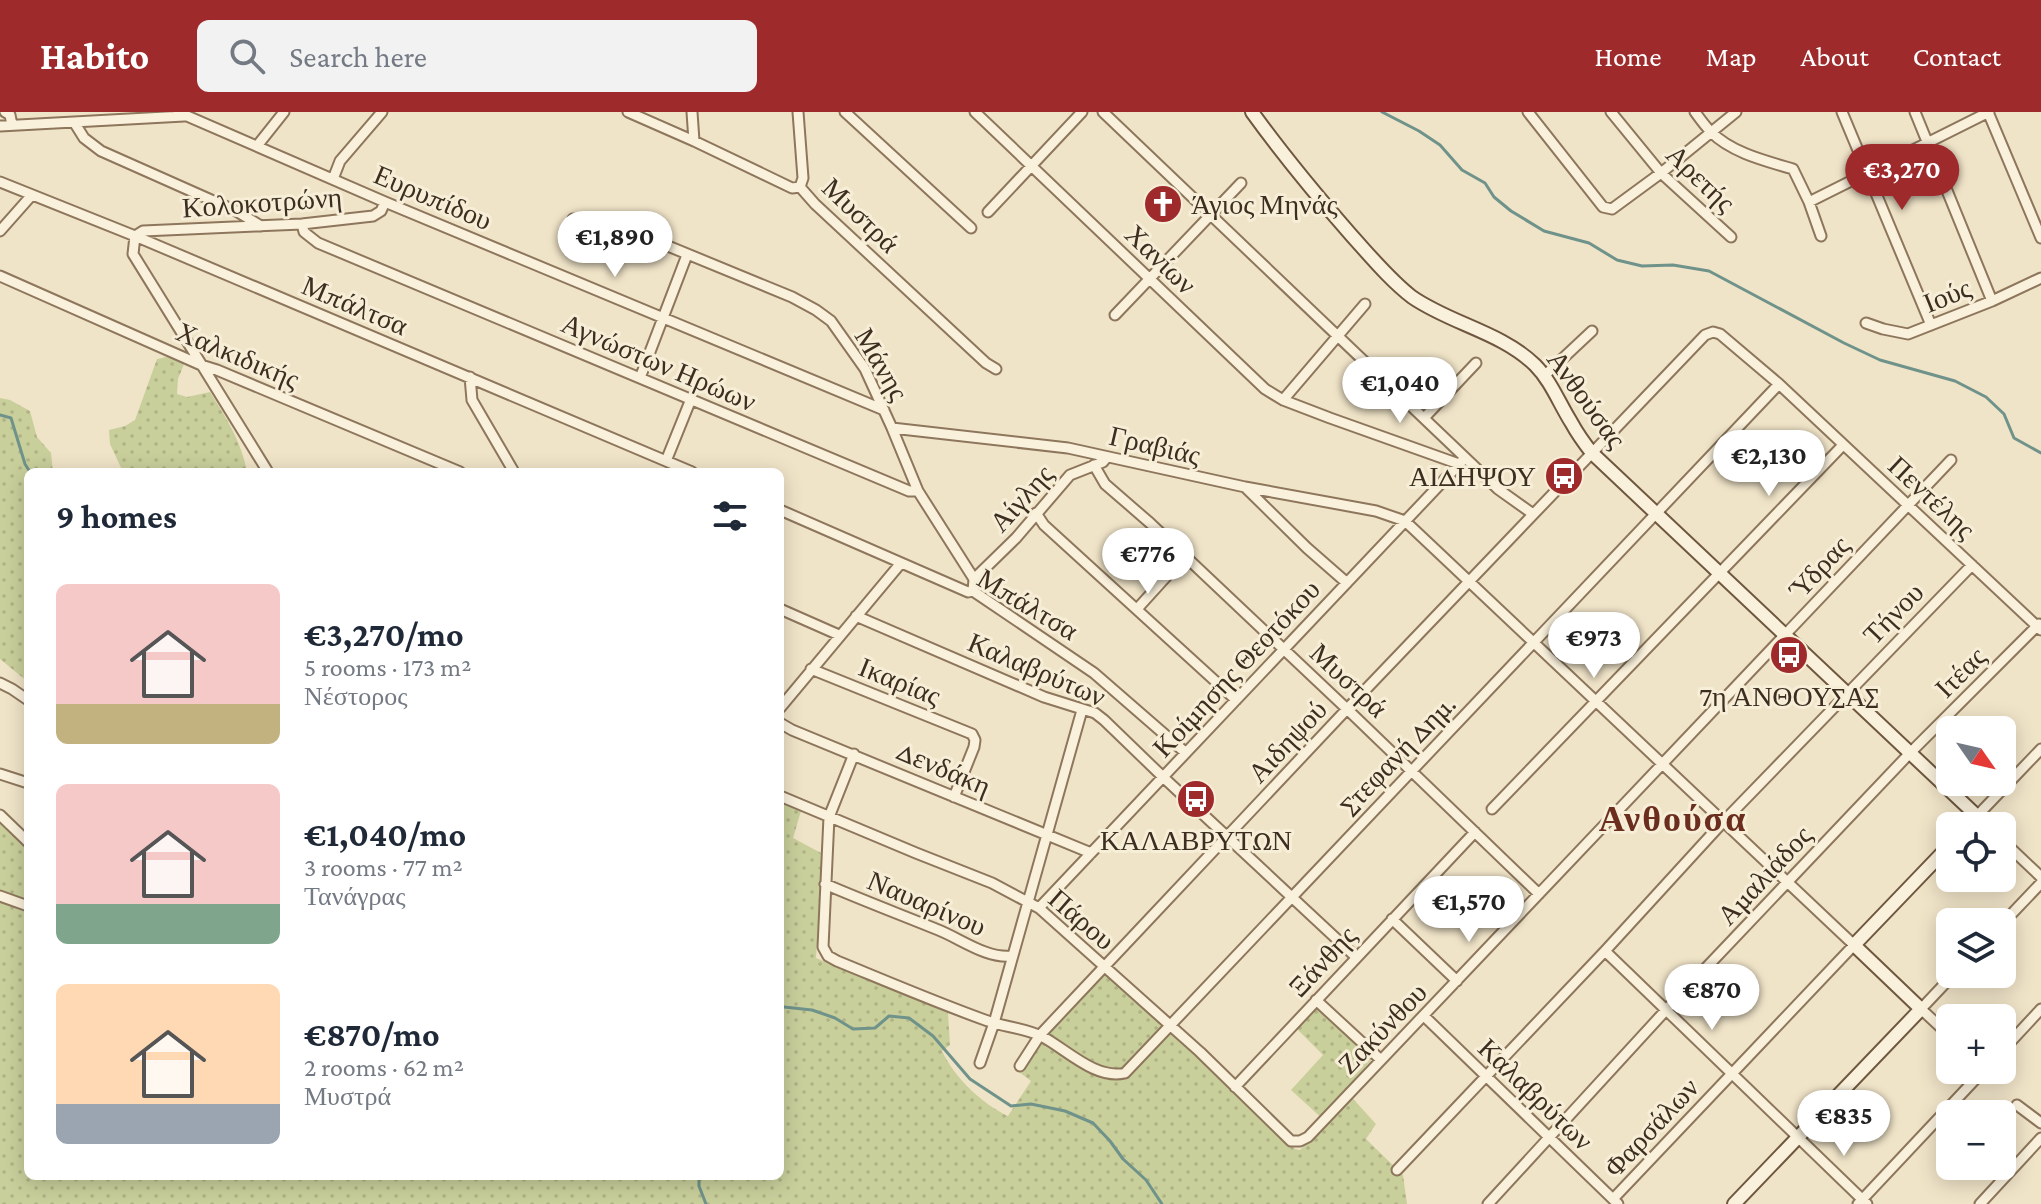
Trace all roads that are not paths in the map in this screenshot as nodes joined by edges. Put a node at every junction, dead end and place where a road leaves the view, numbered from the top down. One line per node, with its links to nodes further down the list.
1 (5, 112): 21 (street)
2 (284, 112): 26 (street)
3 (382, 112): 30 (street)
4 (628, 112): 24 (street, Μυστρά)
5 (692, 112): 24 (street)
6 (798, 112): 33 (street)
7 (845, 112): 42 (street)
8 (975, 112): 27 (street, Χανίων)
9 (1082, 112): 27 (street)
10 (1103, 112): 38 (street)
11 (1252, 112): 64 (street, Ανθούσας)
12 (1528, 112): 28 (street)
13 (1611, 112): 28 (street, Αρετής)
14 (1695, 112): 23 (street)
15 (1736, 112): 23 (street)
16 (1842, 112): 29 (street)
17 (1915, 112): 25 (street)
18 (1988, 112): 25 (street); 47 (street)
19 (185, 113): 20 (street); 26 (street, Ευρυπίδου)
20 (74, 122): 21 (street); 41 (street)
21 (12, 125): 22 (street)
22 (0, 126)
23 (1710, 131): 28 (street); 36 (street)
24 (694, 141): 33 (street, Μυστρά)
25 (1929, 142): 29 (street); 52 (street)
26 (257, 146): 30 (street, Ευρυπίδου)
27 (1031, 166): 37 (street); 50 (street, Χανίων)
28 (1661, 173): 46 (street, Αρετής)
29 (1867, 173): 36 (street); 57 (street)
30 (333, 179): 35 (street, Ευρυπίδου)
31 (0, 182): 34 (street, Μπάλτσα)
32 (1241, 183): 38 (street)
33 (800, 187): 63 (street, Μυστρά)
34 (31, 196): 43 (street); 44 (street, Μπάλτσα)
35 (385, 202): 40 (street, Κολοκοτρώνη); 55 (street, Ευρυπίδου)
36 (1809, 202): 45 (street)
37 (988, 212)
38 (1211, 214): 50 (street); 60 (street)
39 (573, 219): 48 (street, Μάνης)
40 (302, 224): 41 (street, Κολοκοτρώνη); 66 (street, Αγνώστων Ηρώων)
41 (261, 226): 44 (street, Κολοκοτρώνη)
42 (971, 228)
43 (0, 231)
44 (135, 236): 62 (street); 65 (street, Μπάλτσα)
45 (1821, 236)
46 (1731, 237)
47 (2041, 238)
48 (687, 255): 55 (street); 70 (street, Μάνης)
49 (0, 276): 62 (street, Χαλκιδικής)
50 (1150, 278): 54 (street); 69 (street, Χανίων)
51 (2041, 278): 52 (street, Ιούς)
52 (1992, 301): 57 (street, Ιούς)
53 (1365, 304): 60 (street)
54 (1115, 315)
55 (663, 317): 66 (street); 70 (street, Ευρυπίδου)
56 (1866, 323): 57 (street, Ιούς)
57 (1931, 325)
58 (1592, 331): 64 (street)
59 (1720, 334): 67 (street, Πεντέλης); 74 (street, Αιδηψού)
60 (1338, 336): 69 (street); 71 (street)
61 (1476, 363): 71 (street)
62 (201, 365): 80 (street); 81 (street, Χαλκιδικής)
63 (996, 369)
64 (1544, 376): 74 (street, Ανθούσας)
65 (470, 377): 77 (street, Μπάλτσα); 82 (street)
66 (640, 378): 68 (street, Αγνώστων Ηρώων)
67 (1779, 384): 73 (street, Πεντέλης); 89 (street, Στεφανή Δημ.)
68 (691, 399): 77 (street); 85 (street, Αγνώστων Ηρώων)
69 (1283, 400): 78 (street, Χανίων)
70 (884, 410): 72 (street, Μάνης)
71 (1424, 418): 78 (street)
72 (892, 428): 75 (street, Γραβιάς); 85 (street, Μάνης)
73 (1843, 445): 86 (street, Πεντέλης); 95 (street)
74 (1592, 453): 89 (street, Ανθούσας); 90 (street, Αιδηψού)
75 (1107, 457): 79 (street, Αίγλης); 84 (street, Γραβιάς)
76 (1951, 460): 86 (street, Ύδρας)
77 (666, 461): 83 (street, Μπάλτσα)
78 (1462, 461): 90 (street); 91 (street, Κοίμησης Θεοτόκου)
79 (1094, 465): 88 (street, Αίγλης); 92 (street, Μυστρά)
80 (266, 468)
81 (450, 468)
82 (512, 468)
83 (683, 468)
84 (1245, 487): 91 (street, Γραβιάς); 98 (street)
85 (918, 491): 96 (street, Μάνης)
86 (1908, 505): 94 (street, Πεντέλης); 105 (street, Ύδρας)
87 (784, 512): 93 (street, Μπάλτσα)
88 (1036, 513): 96 (street, Αίγλης); 100 (street)
89 (1656, 513): 95 (street, Ανθούσας); 106 (street, Στεφανή Δημ.)
90 (1533, 514): 97 (street, Αιδηψού)
91 (1405, 521): 97 (street); 98 (street, Κοίμησης Θεοτόκου)
92 (1185, 556): 100 (street); 107 (street, Μυστρά)
93 (901, 563): 99 (street, Μπάλτσα); 102 (street)
94 (1972, 565): 103 (street, Πεντέλης); 110 (street, Τήνου)
95 (1719, 573): 105 (street, Ανθούσας); 113 (street)
96 (974, 579): 99 (street)
97 (1469, 582): 106 (street); 115 (street, Αιδηψού)
98 (1347, 583): 107 (street, Κοίμησης Θεοτόκου)
99 (973, 591): 119 (street, Μπάλτσα)
100 (1137, 609): 112 (street)
101 (784, 611): 104 (street)
102 (856, 616): 104 (street); 116 (street, Καλαβρύτων)
103 (2040, 626): 120 (street, Ιτέας)
104 (839, 635): 108 (street)
105 (1785, 635): 110 (street, Ανθούσας); 122 (street, Ζακύνθου)
106 (1533, 643): 113 (street); 123 (street, Στεφανή Δημ.)
107 (1284, 649): 112 (street, Κοίμησης Θεοτόκου); 115 (street, Μυστρά)
108 (811, 669): 114 (street); 127 (street, Ικαρίας)
109 (0, 683): 111 (street)
110 (1846, 693): 120 (street, Ανθούσας); 134 (street, Τήνου)
111 (24, 697)
112 (1236, 700): 119 (street, Κοίμησης Θεοτόκου)
113 (1596, 702): 122 (street); 129 (street)
114 (784, 703)
115 (1347, 709): 123 (street, Μυστρά); 138 (street, Αιδηψού)
116 (1082, 710): 125 (street, Καλαβρύτων); 136 (street)
117 (784, 725): 121 (street, Δενδάκη)
118 (2041, 749): 131 (street)
119 (1186, 753): 125 (street, Κοίμησης Θεοτόκου)
120 (1910, 753): 130 (street, Ανθούσας); 143 (street, Αμαλιάδος)
121 (854, 754): 127 (street, Δενδάκη); 133 (street)
122 (1662, 765): 134 (street); 145 (street, Ζακύνθου)
123 (1412, 771): 135 (street, Μυστρά); 147 (street, Στεφανή Δημ.)
124 (0, 774): 126 (street)
125 (1163, 777): 138 (street, Καλαβρύτων); 139 (street, Κοίμησης Θεοτόκου)
126 (24, 782)
127 (954, 797): 136 (street, Δενδάκη)
128 (784, 798): 133 (street, Πάρου)
129 (1492, 809)
130 (1964, 812)
131 (1981, 812)
132 (0, 815): 137 (street)
133 (829, 817): 144 (street); 148 (street, Πάρου)
134 (1723, 822): 143 (street); 154 (street, Τήνου)
135 (1475, 832): 145 (street, Μυστρά); 152 (street, Ξάνθης)
136 (1047, 835): 139 (street, Δενδάκη); 148 (street)
137 (24, 838)
138 (1227, 838): 147 (street, Καλαβρύτων); 157 (street, Αιδηψού)
139 (1091, 853): 150 (street, Κοίμησης Θεοτόκου)
140 (2016, 854): 142 (street)
141 (1936, 860): 153 (street)
142 (2041, 880): 151 (street)
143 (1787, 883): 153 (street); 163 (street, Αμαλιάδος)
144 (825, 884): 155 (street, Ναυαρίνου); 165 (street)
145 (1539, 894): 158 (street, Ζακύνθου)
146 (0, 896): 149 (street)
147 (1291, 897): 156 (street, Καλαβρύτων); 167 (street, Στεφανή Δημ.)
148 (1028, 901): 150 (street, Πάρου); 155 (street)
149 (24, 905)
150 (1039, 908): 157 (street, Πάρου)
151 (2016, 908)
152 (1392, 919): 156 (street, Ξάνθης); 158 (street)
153 (1854, 945): 161 (street); 173 (street, Φαρσάλων)
154 (1605, 951): 163 (street); 174 (street, Τήνου)
155 (1012, 956): 165 (street)
156 (1356, 957): 160 (street, Ξάνθης)
157 (1104, 967): 167 (street, Πάρου); 168 (street, Αιδηψού)
158 (1457, 981): 164 (street, Ζακύνθου)
159 (1941, 988): 161 (street)
160 (1316, 1000): 170 (street); 176 (street, Ξάνθης)
161 (1921, 1009): 166 (street); 180 (street)
162 (2041, 1009): 169 (street)
163 (1666, 1010): 173 (street); 181 (street, Αμαλιάδος)
164 (1424, 1016): 170 (street, Ζακύνθου); 174 (street, Καλαβρύτων)
165 (994, 1023): 168 (street); 171 (street)
166 (1936, 1023)
167 (1169, 1026): 168 (street, Στεφανή Δημ.); 176 (street, Πάρου)
168 (1040, 1035): 172 (street, Αιδηψού)
169 (2016, 1036)
170 (1381, 1060): 179 (street, Ζακύνθου)
171 (980, 1063)
172 (1020, 1066)
173 (1732, 1074): 180 (street); 184 (street, Φαρσάλων)
174 (1486, 1075): 181 (street, Καλαβρύτων); 183 (street, Τήνου)
175 (1971, 1084): 185 (street)
176 (1235, 1087): 179 (street, Πάρου)
177 (2017, 1105): 178 (street)
178 (2041, 1123)
179 (1308, 1137)
180 (1797, 1137): 185 (street); 187 (street)
181 (1549, 1138): 184 (street, Καλαβρύτων); 186 (street, Αμαλιάδος)
182 (2041, 1138): 188 (street)
183 (1397, 1170)
184 (1616, 1202)
185 (1862, 1202)
186 (1488, 1204)
187 (1734, 1204)
188 (1980, 1204)

